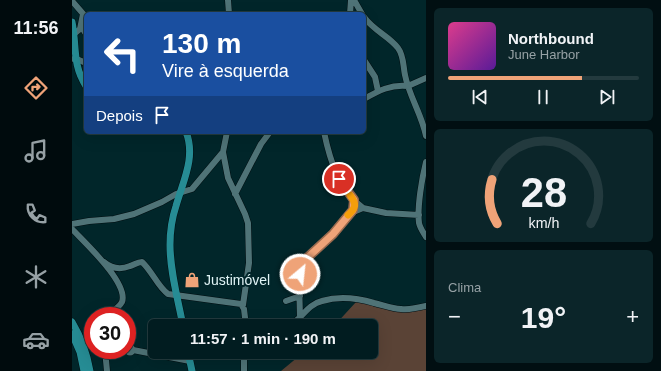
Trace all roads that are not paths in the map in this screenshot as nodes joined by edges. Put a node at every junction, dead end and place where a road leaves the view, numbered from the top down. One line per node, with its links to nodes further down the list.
1 (228, 0): 4 (street)
2 (353, 0): 5 (street); 6 (street)
3 (72, 1): 7 (street)
4 (229, 12)
5 (350, 12)
6 (361, 12)
7 (84, 14)
8 (84, 18): 11 (street)
9 (366, 20): 20 (street)
10 (72, 22): 13 (main road)
11 (81, 26): 12 (street); 13 (street)
12 (84, 31)
13 (74, 34): 14 (main road)
14 (73, 42): 15 (main road)
15 (74, 59): 16 (street); 19 (main road)
16 (84, 62)
17 (366, 63): 21 (street)
18 (426, 78): 20 (street)
19 (84, 83)
20 (408, 86): 21 (street); 27 (street)
21 (378, 91): 22 (street)
22 (366, 98)
23 (187, 134): 30 (main road)
24 (227, 134): 28 (street)
25 (268, 134): 31 (street)
26 (325, 134): 32 (street)
27 (426, 136)
28 (223, 152): 30 (street); 31 (street)
29 (426, 162): 35 (street)
30 (180, 193): 36 (street); 41 (main road)
31 (235, 194): 44 (street)
32 (354, 200): 33 (street); 34 (street)
33 (363, 208): 34 (street); 35 (street)
34 (353, 212): 42 (street)
35 (419, 215): 38 (street)
36 (72, 224)
37 (72, 229): 40 (street)
38 (424, 230): 39 (street)
39 (426, 237)
40 (104, 262): 41 (street); 46 (street)
41 (177, 294): 44 (street); 48 (main road)
42 (300, 296): 43 (street); 47 (street)
43 (286, 301)
44 (243, 305): 49 (street)
45 (426, 306): 47 (street)
46 (119, 307)
47 (300, 318)
48 (182, 319)
49 (245, 319)
50 (72, 322): 57 (main road)
51 (72, 334): 56 (main road)
52 (136, 351): 55 (street)
53 (106, 359): 58 (street)
54 (244, 359): 60 (street)
55 (190, 361): 59 (main road)
56 (84, 371)
57 (90, 371)
58 (107, 371)
59 (192, 371)
60 (244, 371)

